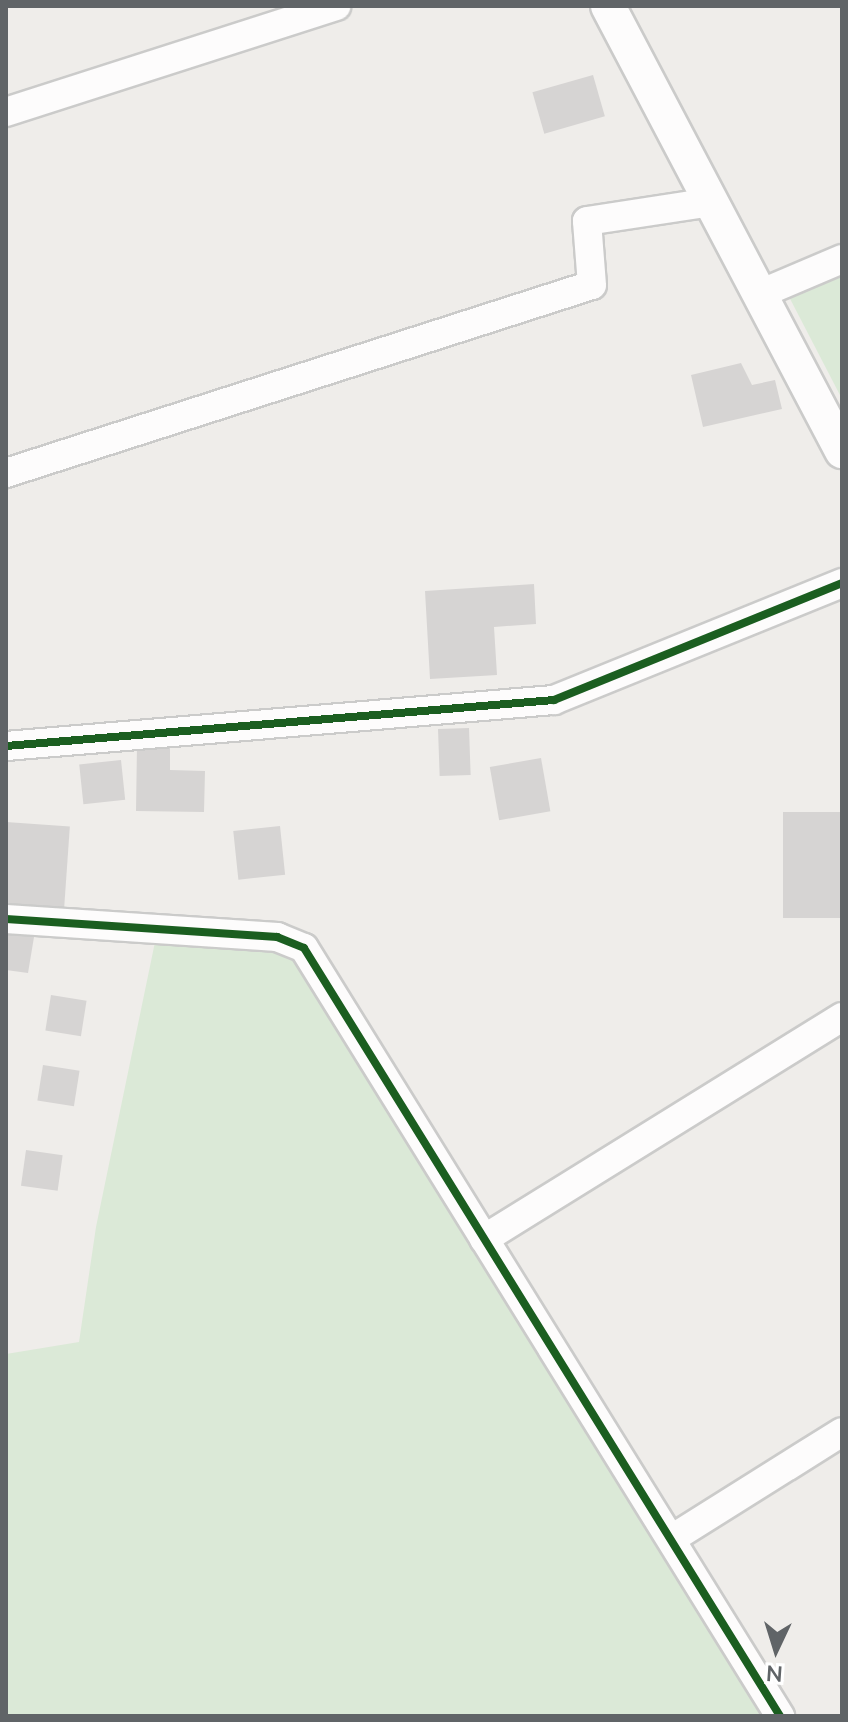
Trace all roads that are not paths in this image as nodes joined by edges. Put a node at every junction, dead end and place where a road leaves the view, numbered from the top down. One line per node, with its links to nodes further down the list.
1 (336, 6): 3 (street)
2 (608, 6): 4 (street)
3 (6, 112)
4 (711, 202): 6 (street); 8 (street)
5 (842, 259): 6 (street)
6 (760, 294): 7 (street)
7 (842, 451)
8 (6, 473)
9 (842, 583): 10 (street)
10 (6, 746)
11 (6, 919): 13 (street)
12 (842, 1017): 13 (street)
13 (484, 1239): 15 (street)
14 (842, 1432): 15 (street)
15 (673, 1538): 16 (street)
16 (780, 1716)

